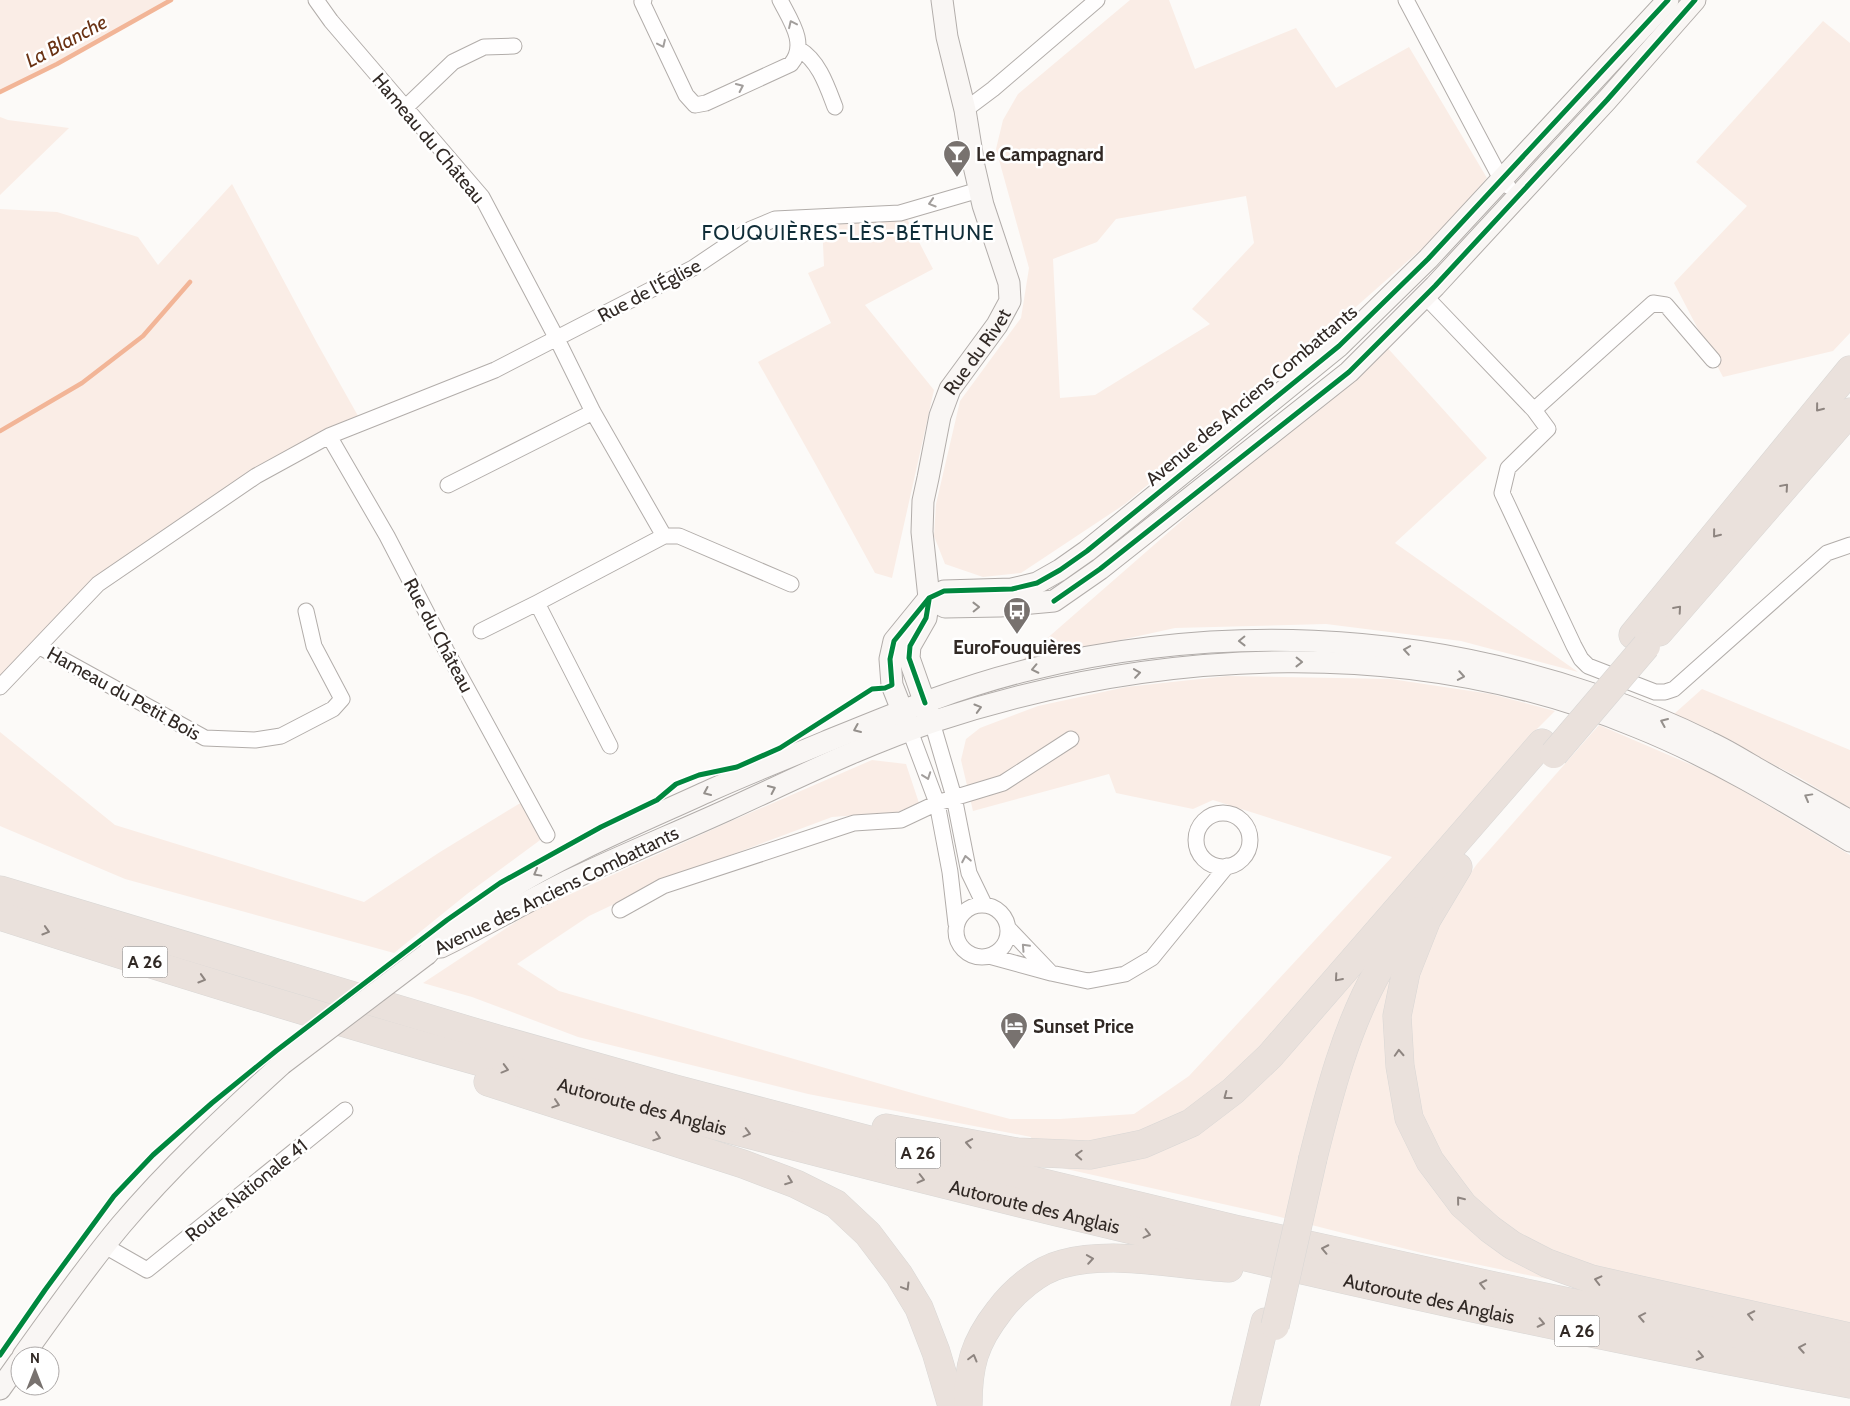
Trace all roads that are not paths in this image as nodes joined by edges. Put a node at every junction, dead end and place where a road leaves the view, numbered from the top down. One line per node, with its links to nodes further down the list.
1 (316, 0): 12 (street, Hameau du Château)
2 (644, 0): 10 (street, one-way to 10)
3 (780, 0): 10 (street, one-way to 3)
4 (942, 0): 13 (main road, Rue du Rivet)
5 (1097, 0): 13 (street)
6 (1406, 0): 14 (street)
7 (1668, 0): 14 (main road, Avenue des Anciens Combattants)
8 (1695, 0): 16 (main road, Avenue des Anciens Combattants)
9 (514, 46): 12 (street)
10 (799, 49): 11 (street)
11 (835, 107)
12 (405, 108): 18 (street, Hameau du Château)
13 (965, 110): 15 (main road, Rue du Rivet)
14 (1501, 179): 16 (street); 29 (main road, Avenue des Anciens Combattants)
15 (979, 190): 18 (street, Rue de l'Église, one-way to 18); 29 (main road, Rue du Rivet)
16 (1518, 196): 17 (main road, Avenue des Anciens Combattants)
17 (1425, 296): 21 (street); 29 (main road, Avenue des Anciens Combattants, one-way to 17)
18 (557, 339): 22 (street, Hameau du Château); 24 (street, Rue de l'Église)
19 (1713, 360): 21 (street)
20 (1850, 370): 33 (highway, one-way to 33)
21 (1534, 410): 27 (street)
22 (593, 412): 25 (street); 26 (street, Hameau du Château)
23 (1850, 412): 33 (highway, one-way to 23)
24 (329, 436): 34 (street, Rue de l'Église); 44 (street, Rue du Château)
25 (448, 485)
26 (664, 536): 28 (street); 30 (street)
27 (1850, 545)
28 (791, 584)
29 (929, 598): 36 (main road); 37 (main road)
30 (537, 603): 32 (street); 40 (street)
31 (306, 610): 34 (street, Hameau du Petit Bois)
32 (481, 630)
33 (1639, 640): 46 (highway)
34 (40, 647): 35 (street, Rue de l'Église)
35 (0, 687)
36 (902, 711): 37 (main road, Avenue des Anciens Combattants); 38 (main road); 54 (main road, Avenue des Anciens Combattants, one-way to 54)
37 (928, 713): 38 (main road, Avenue des Anciens Combattants); 41 (street); 43 (main road, one-way to 37); 45 (main road, one-way to 45)
38 (910, 731): 42 (street, one-way to 42); 54 (main road, Avenue des Anciens Combattants, one-way to 38)
39 (1071, 739): 41 (street)
40 (610, 746)
41 (954, 797): 42 (street); 49 (street, one-way to 41)
42 (937, 803): 50 (street); 52 (street)
43 (1850, 821)
44 (547, 835)
45 (1850, 841)
46 (1449, 865): 58 (highway, one-way to 58); 62 (highway); 63 (highway, one-way to 46)
47 (1226, 866): 56 (street)
48 (0, 890): 58 (highway, Autoroute des Anglais / A 26)
49 (984, 904): 52 (street); 53 (street)
50 (620, 910)
51 (0, 916): 57 (highway, Autoroute des Anglais / A 26, one-way to 57)
52 (956, 924): 55 (street)
53 (1009, 929): 55 (street); 56 (street, one-way to 53)
54 (427, 954): 60 (main road, bridge)
55 (989, 956): 56 (street)
56 (1051, 974)
57 (290, 1007): 61 (highway, Autoroute des Anglais / A 26, one-way to 61); 69 (highway, one-way to 69)
58 (675, 1089): 65 (highway, Autoroute des Anglais / A 26, one-way to 58)
59 (345, 1110): 60 (street, Route Nationale 41)
60 (105, 1246): 64 (main road)
61 (1305, 1272): 67 (highway, Autoroute des Anglais / A 26, one-way to 67); 70 (highway, one-way to 61)
62 (1270, 1324): 71 (highway); 72 (highway)
63 (1850, 1337)
64 (30, 1346)
65 (1850, 1356)
66 (10, 1376): 68 (main road)
67 (1850, 1384)
68 (0, 1390)
69 (952, 1406)
70 (968, 1406)
71 (1245, 1406)
72 (1258, 1406)

